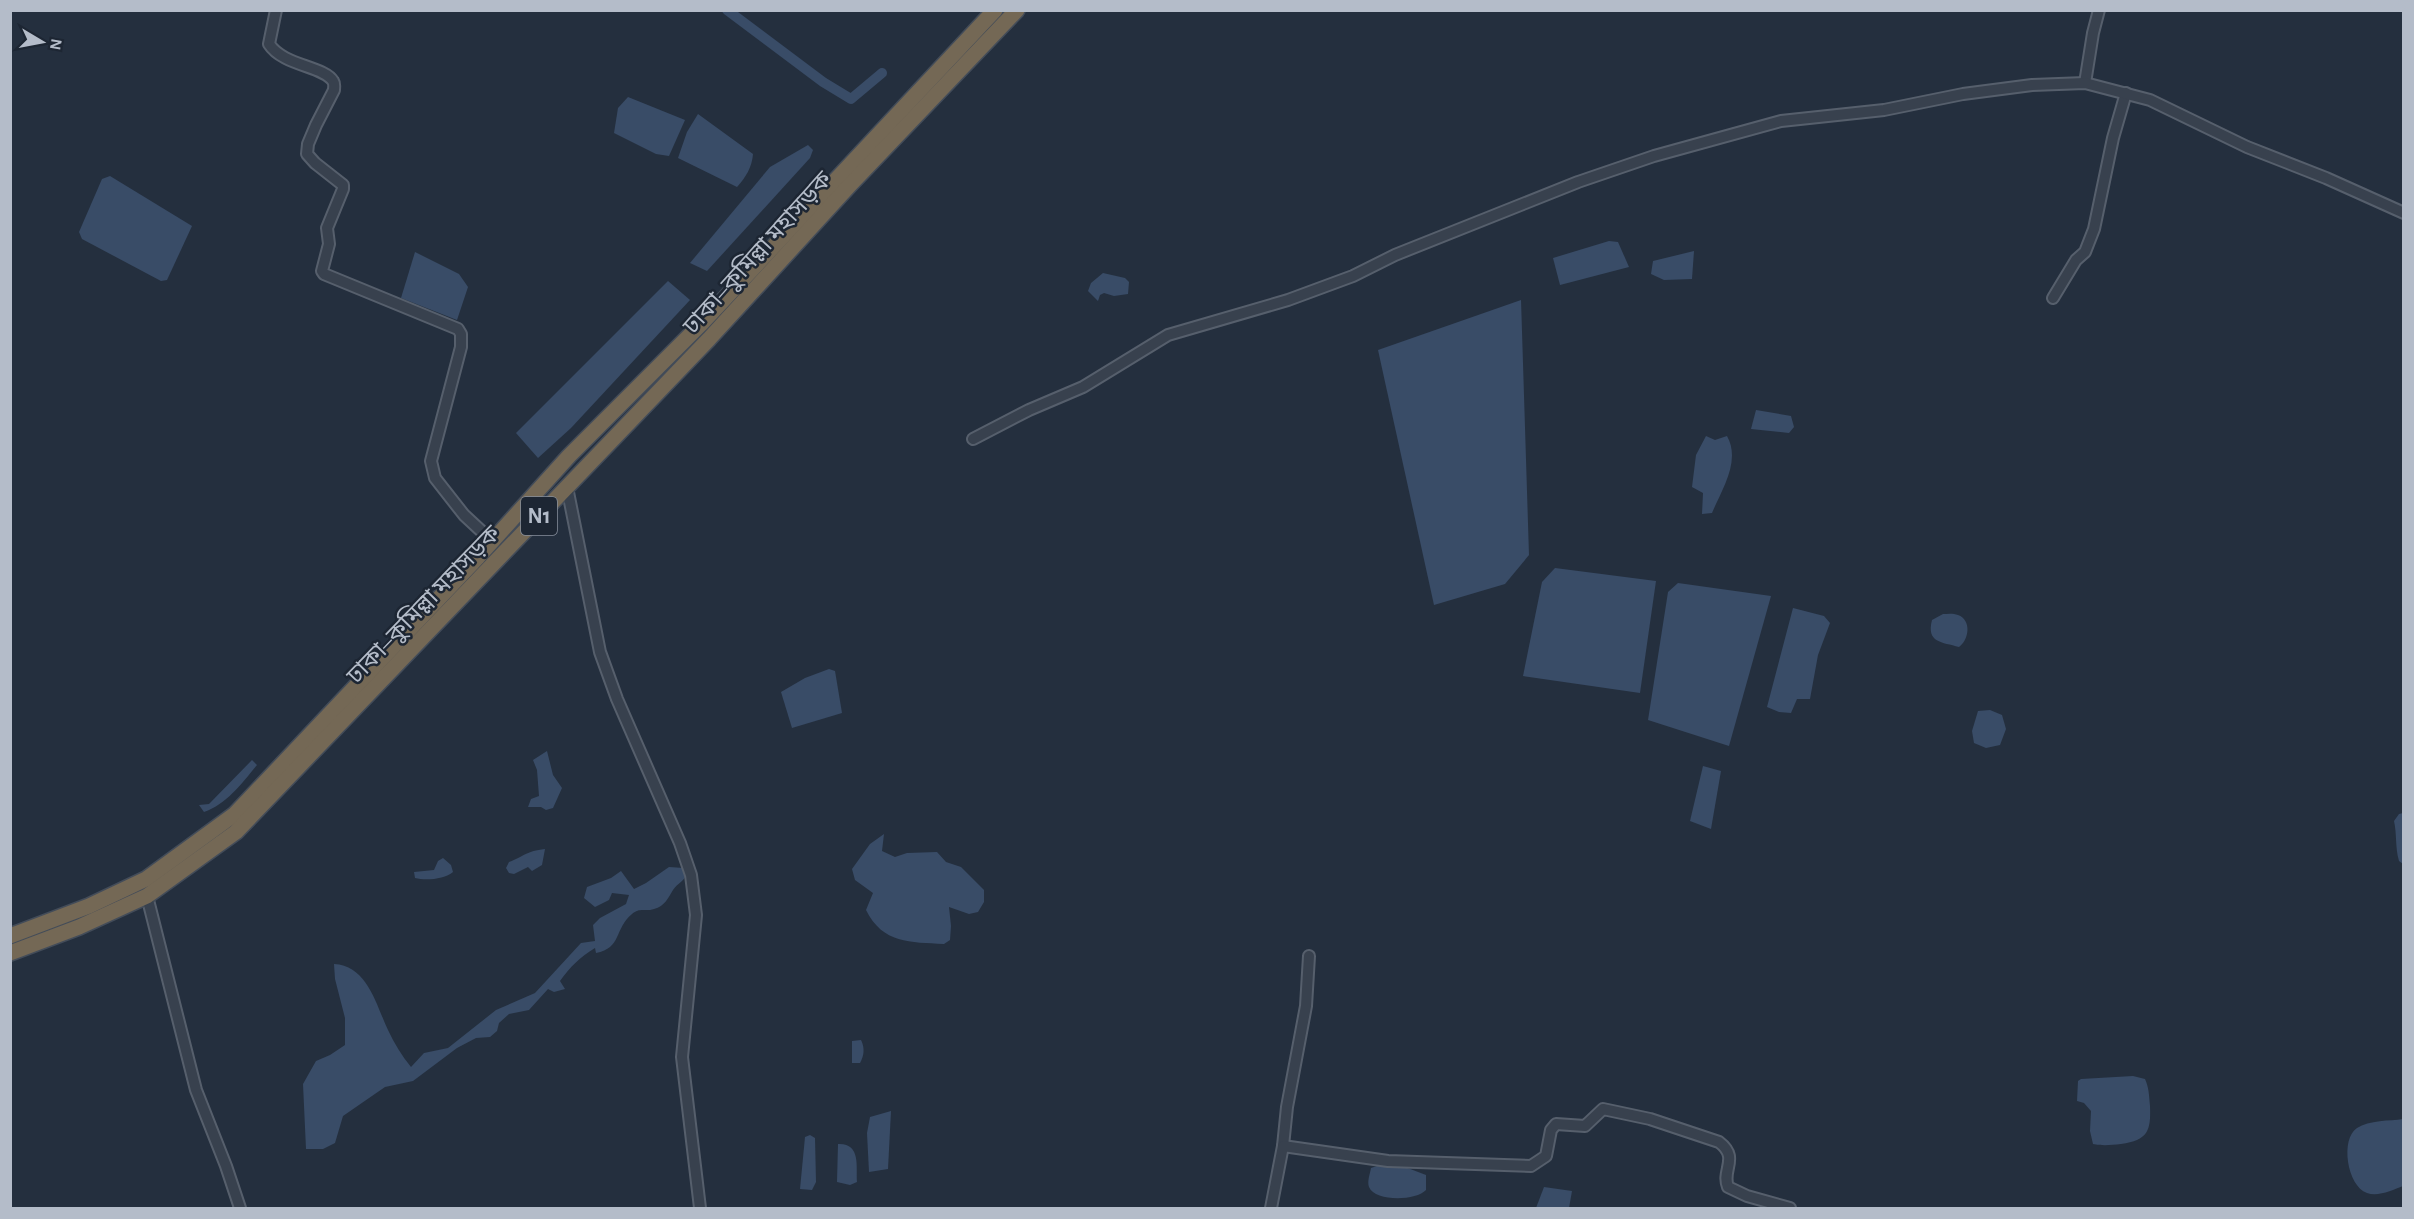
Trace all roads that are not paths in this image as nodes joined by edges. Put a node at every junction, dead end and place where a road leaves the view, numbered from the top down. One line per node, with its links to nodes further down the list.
1 (276, 10): 11 (street)
2 (995, 10): 11 (highway, ঢাকা–কুমিল্লা মহাসড়ক / N1)
3 (1017, 10): 10 (highway, ঢাকা–কুমিল্লা মহাসড়ক / N1)
4 (2099, 10): 5 (street)
5 (2085, 83): 6 (street); 9 (street)
6 (2126, 93): 7 (street); 8 (street)
7 (2403, 213)
8 (2053, 298)
9 (973, 439)
10 (567, 487): 12 (highway, ঢাকা–কুমিল্লা মহাসড়ক / N1); 18 (street)
11 (492, 542): 12 (highway, ঢাকা–কুমিল্লা মহাসড়ক / N1)
12 (149, 889): 13 (highway, ঢাকা–কুমিল্লা মহাসড়ক / N1); 14 (highway, ঢাকা–কুমিল্লা মহাসড়ক / N1); 17 (street)
13 (10, 936)
14 (10, 953)
15 (1309, 956): 16 (street)
16 (1283, 1146): 19 (street); 20 (street)
17 (240, 1209)
18 (700, 1209)
19 (1271, 1209)
20 (1790, 1209)

